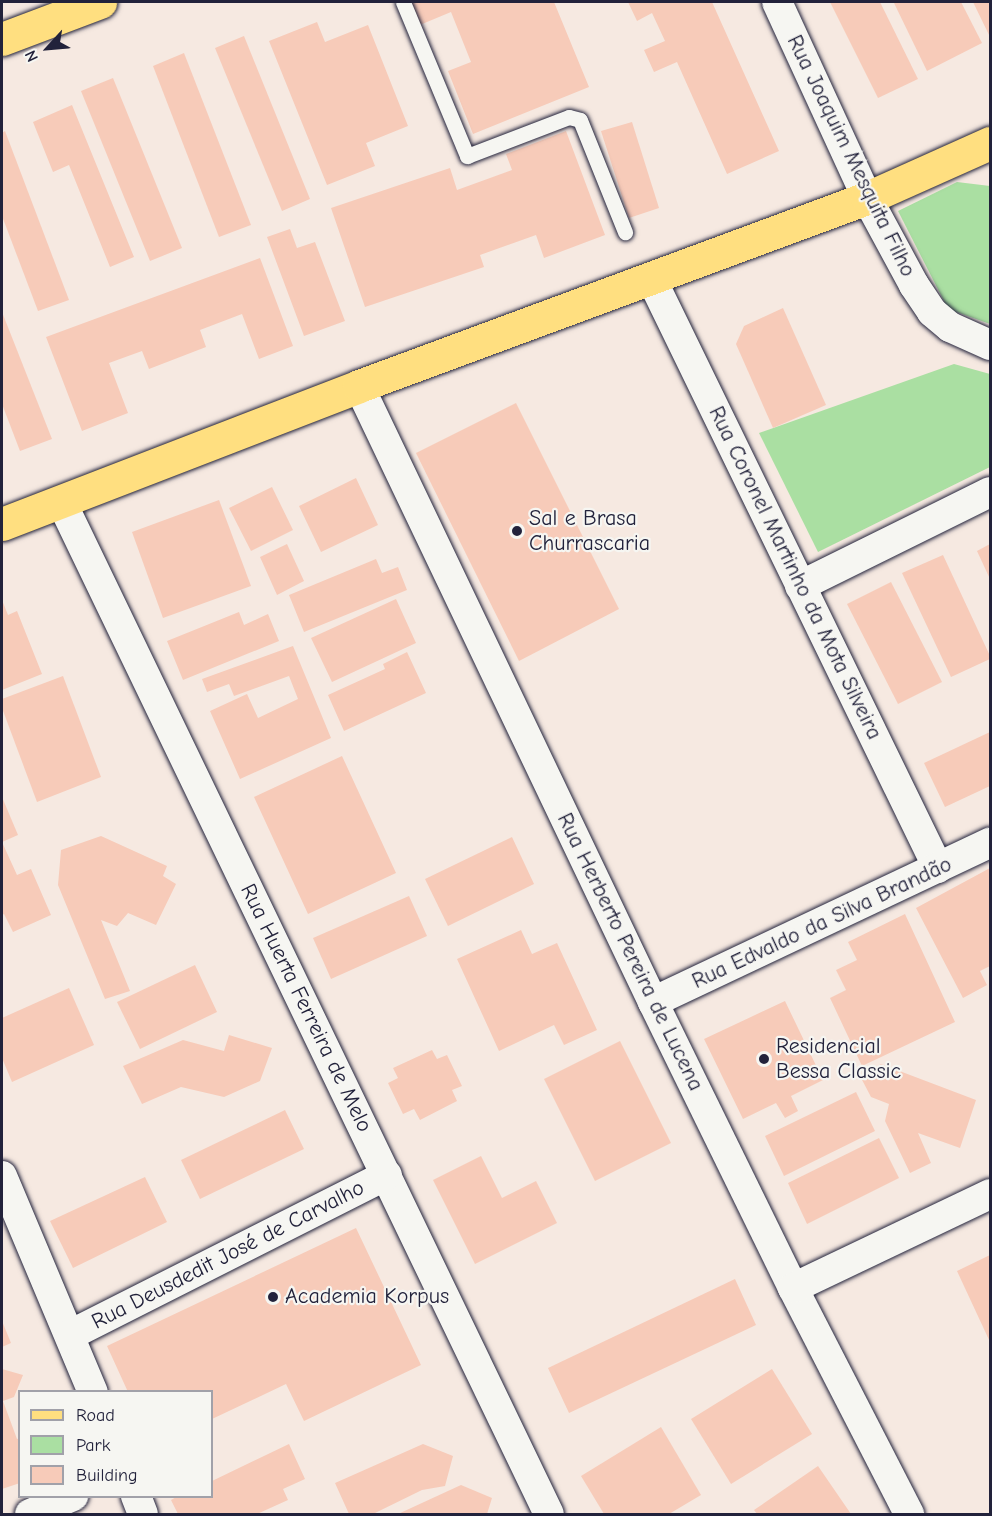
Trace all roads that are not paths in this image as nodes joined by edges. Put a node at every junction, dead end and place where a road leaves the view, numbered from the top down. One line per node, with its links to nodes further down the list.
1 (100, 2): 4 (main road)
2 (403, 2): 7 (lane)
3 (777, 2): 6 (street, Rua Joaquim Mesquita Filho)
4 (2, 39)
5 (990, 143): 6 (main road)
6 (867, 198): 8 (main road); 9 (street, Rua Joaquim Mesquita Filho)
7 (625, 232)
8 (651, 278): 10 (main road); 14 (street, Rua Coronel Martinho da Mota Silveira)
9 (990, 345)
10 (359, 386): 12 (main road); 17 (street, Rua Herberto Pereira de Lucena)
11 (990, 492): 14 (street)
12 (61, 501): 13 (main road); 18 (street, Rua Huerta Ferreira de Melo)
13 (2, 524)
14 (800, 586): 16 (street, Rua Coronel Martinho da Mota Silveira)
15 (990, 843): 16 (street, Rua Edvaldo da Silva Brandão)
16 (938, 868): 17 (street, Rua Edvaldo da Silva Brandão)
17 (654, 1002): 21 (street, Rua Herberto Pereira de Lucena)
18 (387, 1175): 22 (street, Rua Deusdedit José de Carvalho); 28 (street, Rua Huerta Ferreira de Melo)
19 (2, 1176): 22 (street)
20 (990, 1194): 21 (street)
21 (793, 1288): 29 (street, Rua Herberto Pereira de Lucena)
22 (70, 1335): 23 (street)
23 (92, 1390)
24 (71, 1498): 26 (street)
25 (136, 1498): 27 (street)
26 (30, 1515)
27 (143, 1515)
28 (549, 1515)
29 (909, 1515)

